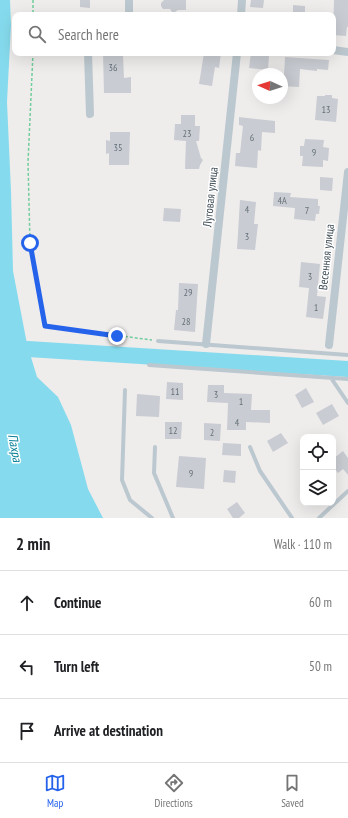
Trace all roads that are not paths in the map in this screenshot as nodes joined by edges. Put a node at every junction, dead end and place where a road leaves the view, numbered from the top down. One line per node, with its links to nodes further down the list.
1 (129, 0): 3 (street)
2 (242, 0): 4 (street)
3 (130, 12)
4 (240, 12)
5 (336, 50): 6 (street)
6 (348, 52)
7 (88, 56): 9 (street)
8 (237, 56): 12 (street, Луговая улица)
9 (90, 114)
10 (348, 172): 13 (street, Весенняя улица)
11 (158, 341): 12 (lane)
12 (206, 344): 14 (lane)
13 (329, 345)
14 (348, 355)
15 (149, 365): 16 (lane)
16 (331, 378): 17 (lane); 19 (lane)
17 (348, 379)
18 (125, 390): 23 (lane)
19 (348, 403)
20 (155, 447): 24 (lane)
21 (250, 448): 25 (lane)
22 (348, 491): 26 (lane)
23 (152, 518)
24 (173, 518)
25 (292, 518)
26 (319, 518)

